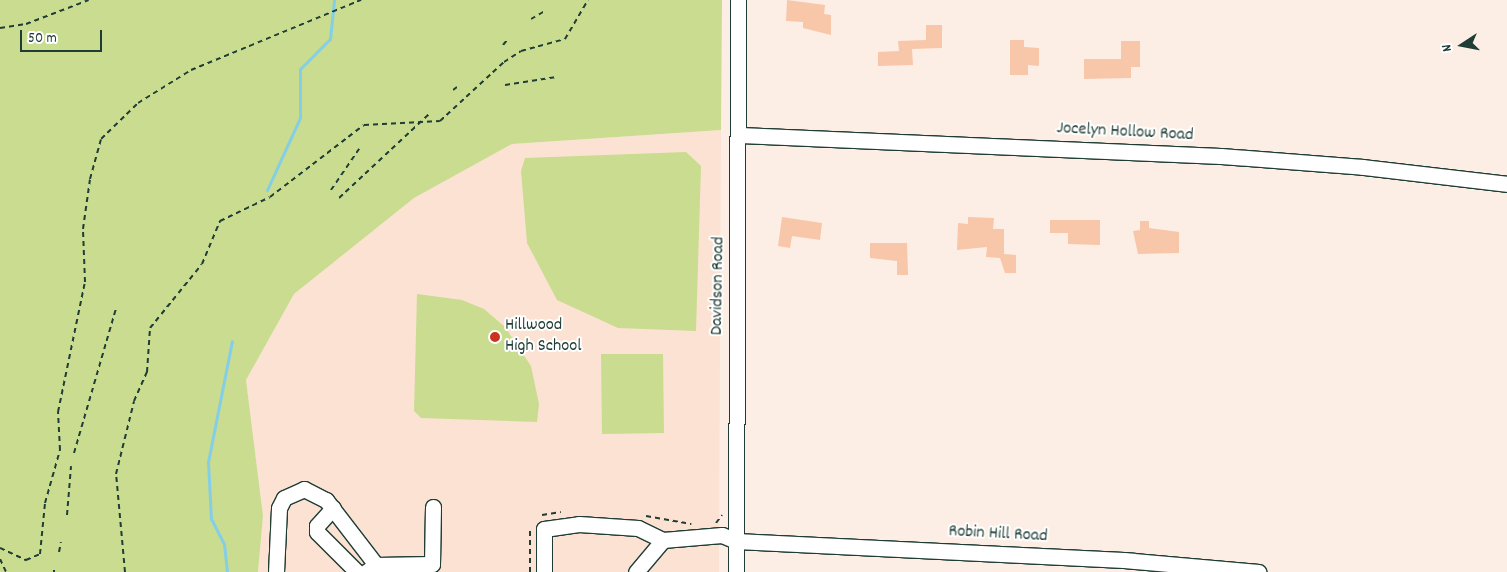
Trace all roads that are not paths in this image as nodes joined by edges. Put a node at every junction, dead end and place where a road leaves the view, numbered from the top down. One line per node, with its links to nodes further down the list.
1 (738, 0): 2 (street, Davidson Road)
2 (740, 135): 3 (street, Jocelyn Hollow Road); 7 (street, Davidson Road)
3 (1507, 184)
4 (433, 507): 9 (street)
5 (333, 508): 9 (street); 10 (street); 11 (street)
6 (663, 540): 7 (street, Robin Hill Road); 12 (street); 13 (street)
7 (736, 541): 8 (street, Robin Hill Road); 14 (street, Davidson Road)
8 (1124, 566): 15 (street, Robin Hill Road)
9 (371, 568)
10 (276, 572)
11 (357, 572)
12 (544, 572)
13 (636, 572)
14 (736, 572)
15 (1258, 572)

